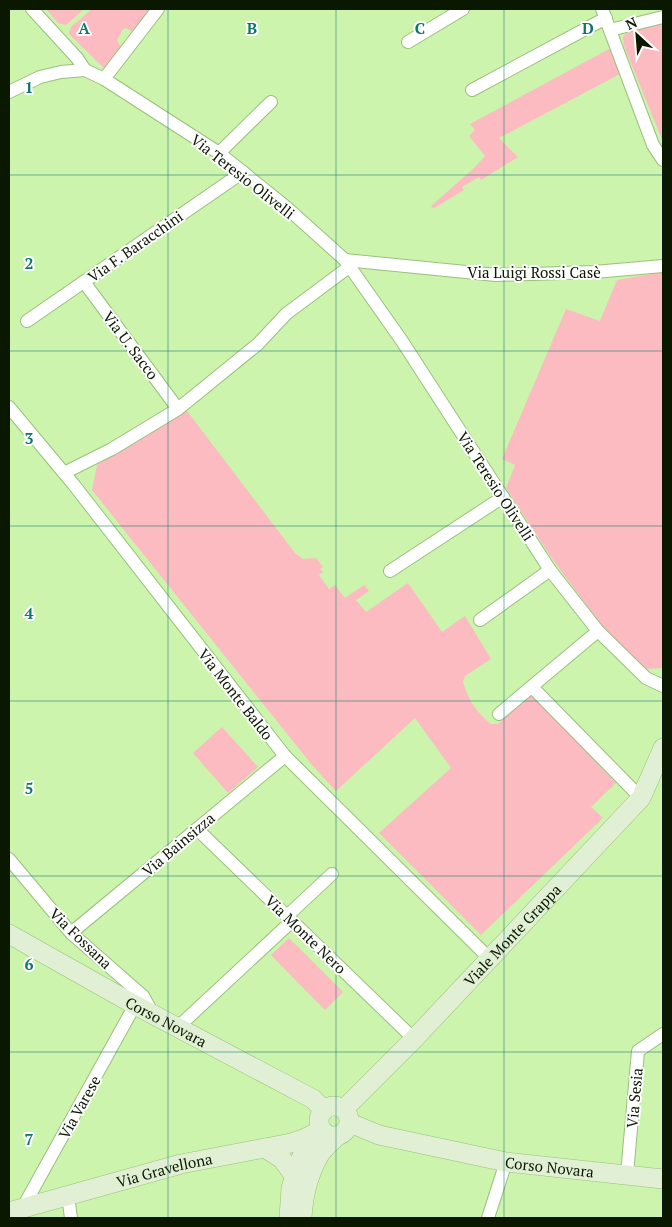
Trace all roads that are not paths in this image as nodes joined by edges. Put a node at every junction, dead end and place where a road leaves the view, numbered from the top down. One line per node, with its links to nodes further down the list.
1 (32, 9): 7 (street)
2 (158, 9): 8 (street)
3 (463, 9): 6 (street)
4 (663, 17): 5 (street)
5 (606, 19): 9 (street); 13 (street)
6 (408, 42)
7 (85, 70): 8 (street, Via Teresio Olivelli); 10 (street)
8 (104, 79): 12 (street, Via Teresio Olivelli)
9 (472, 90)
10 (9, 92)
11 (271, 102): 12 (street)
12 (219, 153): 14 (street, Via Teresio Olivelli)
13 (663, 160)
14 (242, 172): 15 (street, Via Teresio Olivelli); 17 (street, Via F. Baracchini)
15 (347, 263): 16 (street, Via Luigi Rossi Casè); 20 (street); 22 (street, Via Teresio Olivelli)
16 (663, 266)
17 (84, 282): 18 (street, Via F. Baracchini); 20 (street, Via U. Sacco)
18 (27, 321)
19 (9, 407): 21 (street, Via Monte Baldo)
20 (178, 408): 21 (street)
21 (64, 473): 31 (street, Via Monte Baldo)
22 (503, 497): 23 (street, Via Teresio Olivelli); 24 (street)
23 (550, 570): 25 (street); 26 (street, Via Teresio Olivelli)
24 (390, 571)
25 (480, 620)
26 (598, 631): 27 (street, Via Teresio Olivelli); 28 (street)
27 (663, 686)
28 (532, 687): 29 (street); 32 (street)
29 (500, 714)
30 (663, 748): 32 (street, Viale Monte Grappa)
31 (285, 756): 33 (street, Via Bainsizza); 39 (street, Via Monte Baldo)
32 (641, 798): 39 (street, Viale Monte Grappa)
33 (197, 829): 36 (street, Via Monte Nero); 37 (street, Via Bainsizza)
34 (9, 860): 37 (street, Via Fossana)
35 (332, 874): 36 (street)
36 (290, 919): 42 (street); 44 (street, Via Monte Nero)
37 (71, 933): 41 (street, Via Fossana)
38 (9, 934): 40 (street, Corso Novara)
39 (489, 958): 44 (street, Viale Monte Grappa)
40 (136, 1005): 41 (street, Corso Novara); 54 (street, Via Varese)
41 (153, 1014): 42 (street, Corso Novara)
42 (178, 1027): 45 (street, Corso Novara)
43 (663, 1034): 50 (street, Via Sesia)
44 (414, 1039): 46 (street, Viale Monte Grappa)
45 (324, 1110): 46 (street); 47 (street)
46 (347, 1116): 47 (street); 49 (street, Corso Novara)
47 (327, 1133): 48 (street, Via Gravellona); 51 (street); 57 (street)
48 (265, 1148): 51 (street); 53 (street, Via Gravellona)
49 (506, 1162): 50 (street, Corso Novara); 58 (street)
50 (627, 1174): 52 (street, Corso Novara)
51 (295, 1177): 56 (street)
52 (663, 1179)
53 (68, 1196): 54 (street, Via Gravellona); 55 (street)
54 (15, 1211)
55 (71, 1218)
56 (289, 1218)
57 (302, 1218)
58 (488, 1218)

